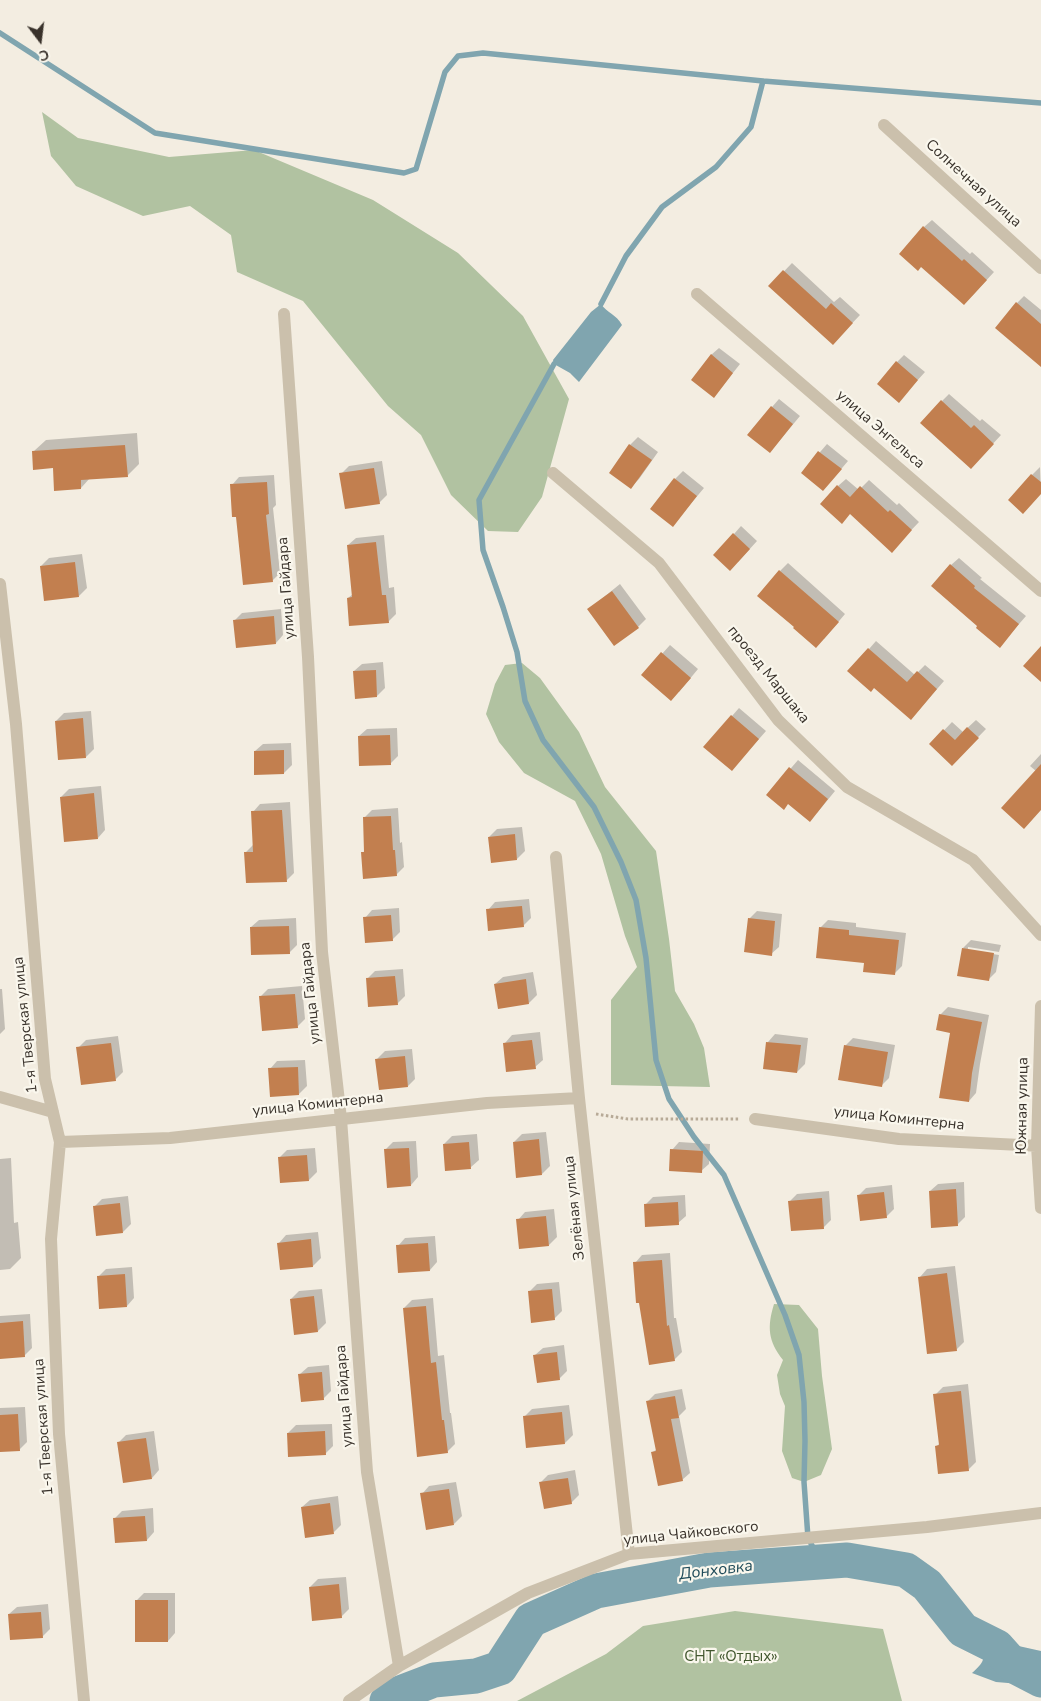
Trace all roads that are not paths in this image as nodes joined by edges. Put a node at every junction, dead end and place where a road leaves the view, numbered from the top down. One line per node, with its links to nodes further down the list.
1 (884, 125): 2 (street, Солнечная улица)
2 (1041, 268)
3 (697, 294): 7 (street, улица Энгельса)
4 (284, 314): 14 (street, улица Гайдара)
5 (553, 473): 9 (street, проезд Маршака)
6 (0, 584): 13 (street, 1-я Тверская улица)
7 (1041, 591)
8 (556, 857): 12 (street, Зелёная улица)
9 (1041, 935)
10 (1041, 1006): 17 (street, Южная улица)
11 (0, 1097): 13 (street)
12 (579, 1098): 14 (street, улица Коминтерна); 20 (street, Зелёная улица)
13 (53, 1112): 16 (street, 1-я Тверская улица)
14 (341, 1119): 16 (street, улица Коминтерна); 21 (street, улица Гайдара)
15 (755, 1119): 17 (street, улица Коминтерна)
16 (60, 1142): 22 (street, 1-я Тверская улица)
17 (1039, 1146): 18 (street, Южная улица)
18 (1041, 1208)
19 (1041, 1513): 20 (street, улица Чайковского)
20 (629, 1554): 21 (street, улица Чайковского)
21 (399, 1666): 23 (street, улица Чайковского)
22 (84, 1701)
23 (349, 1701)

